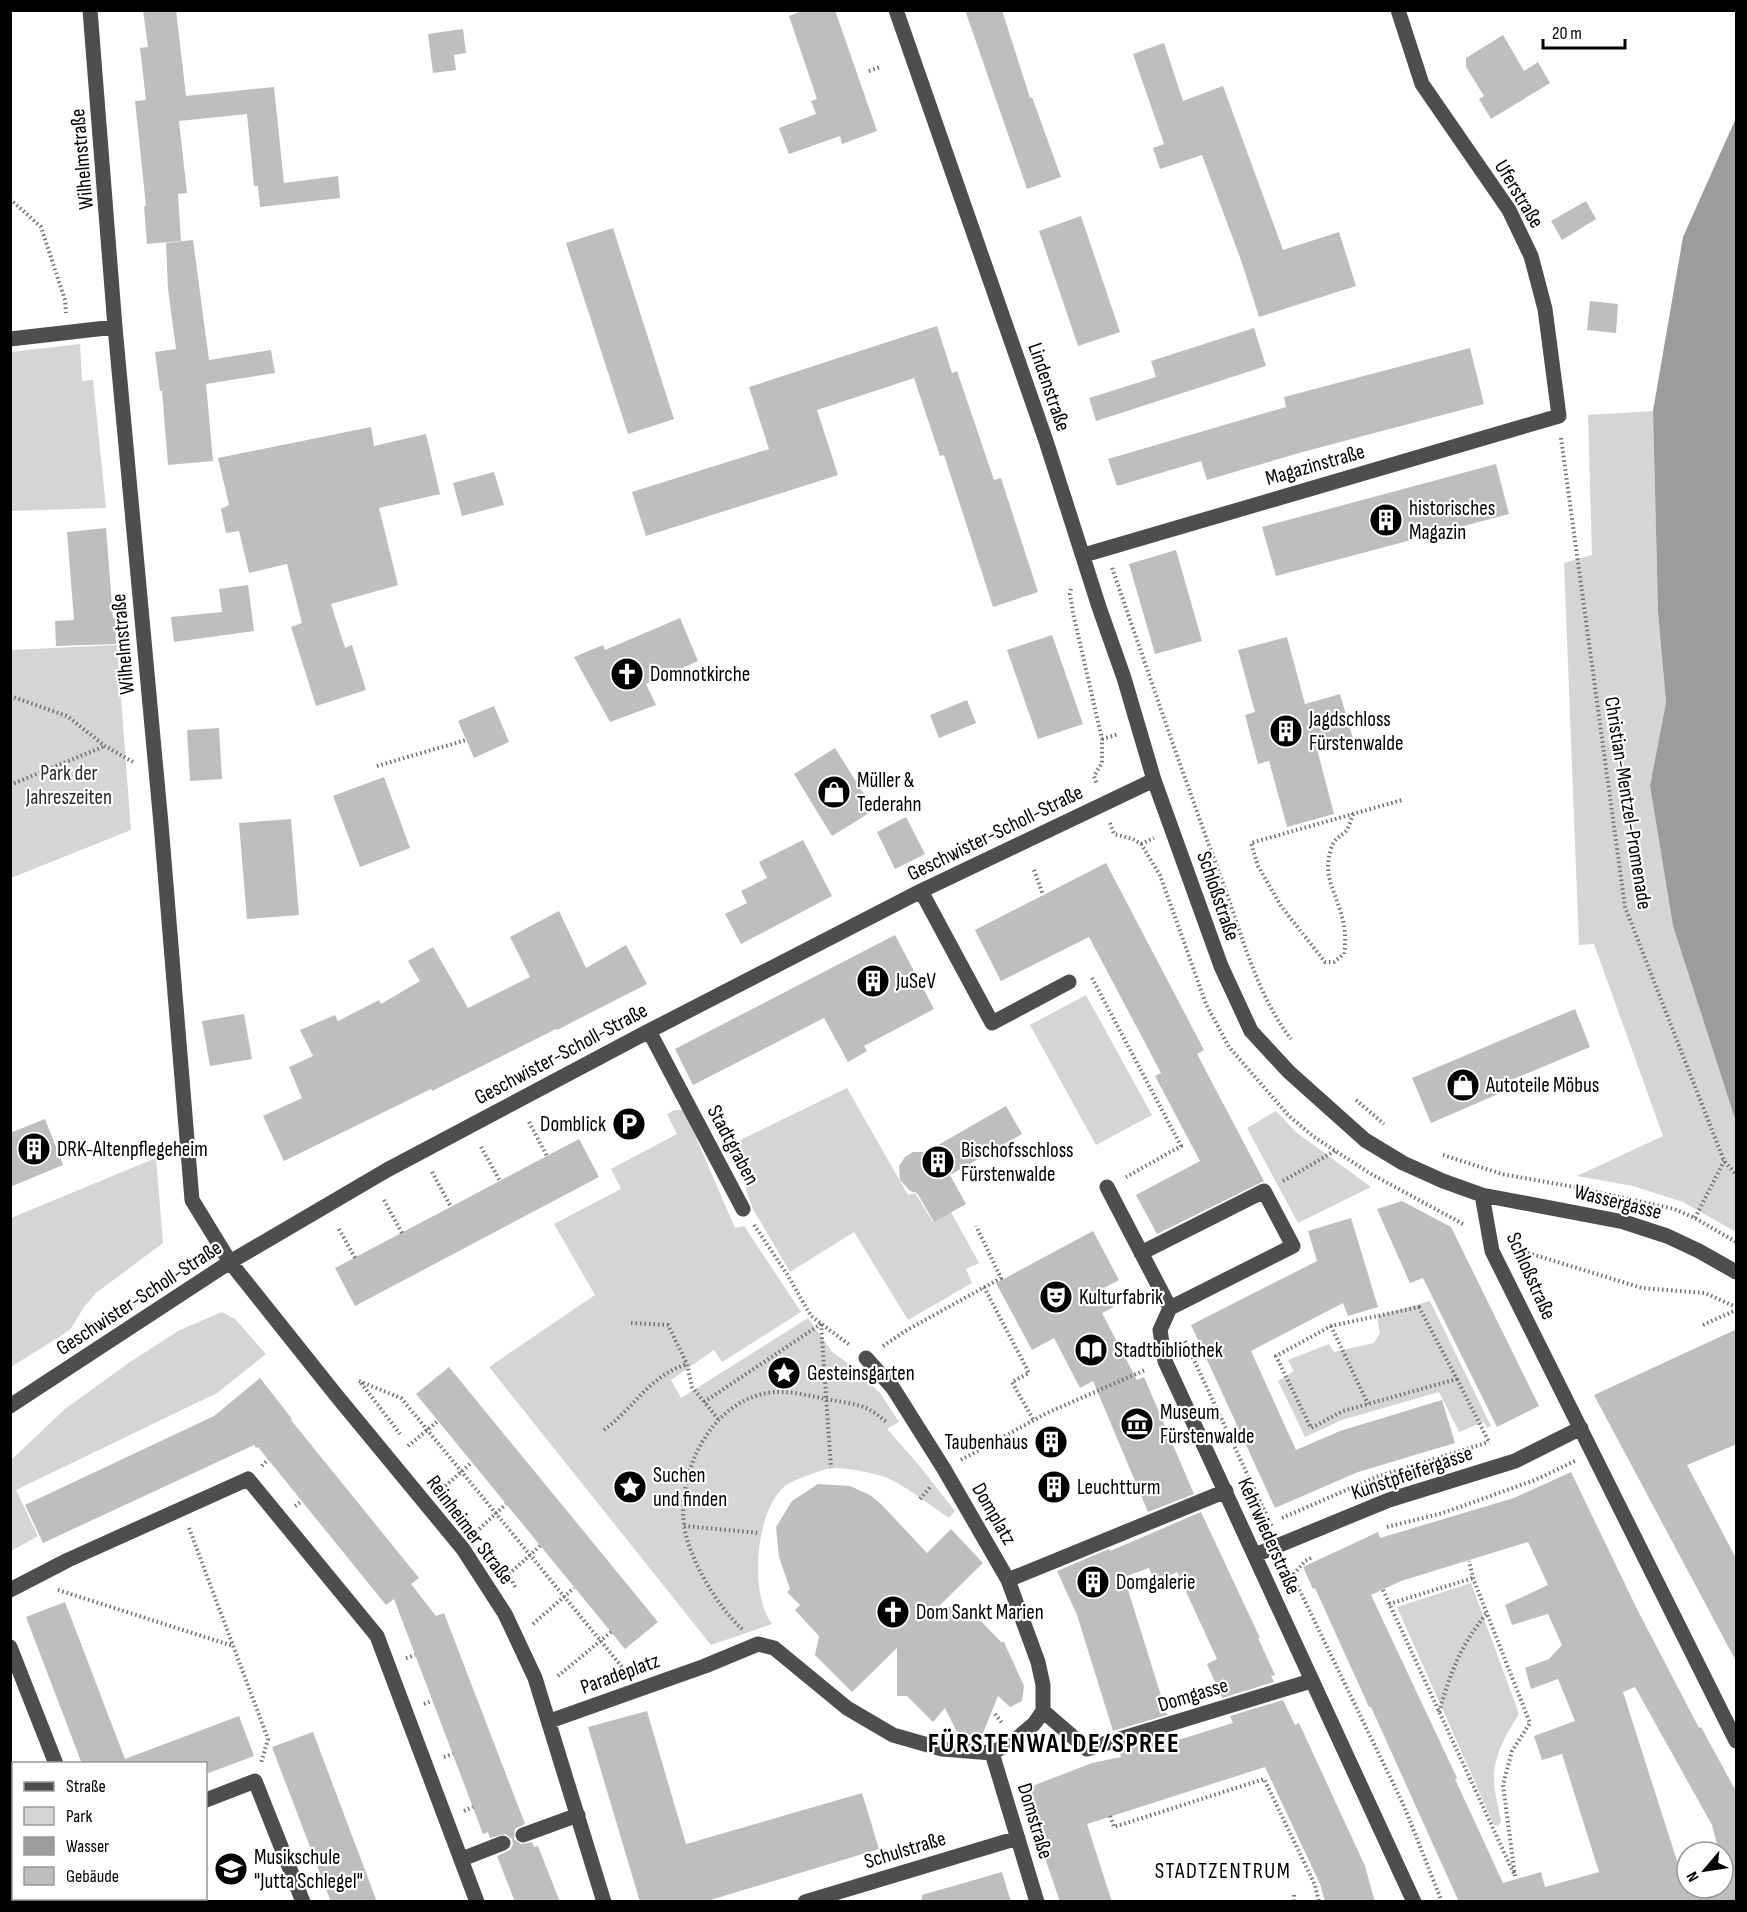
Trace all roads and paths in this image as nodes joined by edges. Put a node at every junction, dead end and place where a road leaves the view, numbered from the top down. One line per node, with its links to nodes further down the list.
1 (90, 10): 7 (street, Wilhelmstraße)
2 (896, 10): 12 (street, Lindenstraße)
3 (1398, 10): 10 (street, Uferstraße)
4 (880, 67): 5 (path)
5 (869, 71)
6 (10, 200): 8 (path)
7 (115, 327): 8 (street); 18 (street, Wilhelmstraße)
8 (67, 332): 9 (street)
9 (10, 339)
10 (1559, 416): 11 (street, Magazinstraße); 37 (path, Christian-Mentzel-Promenade)
11 (1105, 549): 12 (street, Magazinstraße); 29 (path)
12 (1084, 555): 20 (street, Lindenstraße)
13 (1070, 594): 19 (path)
14 (10, 696): 16 (path)
15 (466, 740): 17 (path)
16 (105, 746): 18 (path); 21 (path)
17 (377, 766)
18 (156, 768): 54 (street, Wilhelmstraße)
19 (1094, 776)
20 (1154, 780): 25 (street, Geschwister-Scholl-Straße); 43 (street, Schloßstraße)
21 (10, 785)
22 (1402, 800): 23 (path)
23 (1353, 814): 23 (path)
24 (1034, 870): 26 (path)
25 (921, 891): 27 (street); 28 (street, Geschwister-Scholl-Straße)
26 (1043, 895)
27 (1069, 982): 41 (path)
28 (649, 1031): 46 (street, Stadtgraben); 54 (street, Geschwister-Scholl-Straße)
29 (1294, 1043)
30 (1353, 1097): 32 (path)
31 (529, 1122): 36 (path)
32 (1389, 1128)
33 (481, 1147): 40 (path)
34 (1335, 1152): 42 (path)
35 (1437, 1153): 47 (path)
36 (547, 1156)
37 (1724, 1161): 39 (path, Christian-Mentzel-Promenade); 47 (path)
38 (432, 1172): 45 (path)
39 (1737, 1174)
40 (500, 1181)
41 (1107, 1187): 52 (street)
42 (1264, 1191): 52 (street); 57 (street)
43 (1482, 1195): 55 (street, Wassergasse); 76 (street, Schloßstraße)
44 (384, 1200): 50 (path)
45 (452, 1207)
46 (743, 1209): 60 (path, Stadtgraben)
47 (1695, 1218): 51 (path)
48 (976, 1226): 56 (path)
49 (339, 1228): 53 (path)
50 (402, 1233)
51 (1737, 1242)
52 (1141, 1253): 57 (street)
53 (355, 1258)
54 (230, 1262): 72 (street, Geschwister-Scholl-Straße); 123 (street, Reinheimer Straße)
55 (1737, 1272)
56 (984, 1287): 64 (path); 75 (path)
57 (1170, 1308): 88 (street, Kehrwiederstraße)
58 (1737, 1310): 61 (path)
59 (630, 1323): 65 (path)
60 (821, 1324): 64 (path); 69 (path); 70 (path)
61 (1703, 1325)
62 (1331, 1326): 67 (path); 71 (path); 71 (path)
63 (1185, 1340): 96 (path)
64 (866, 1358): 105 (street, Domplatz)
65 (687, 1364): 70 (path); 78 (path)
66 (1131, 1376): 75 (path)
67 (1456, 1379): 71 (path); 84 (path)
68 (359, 1381): 77 (path)
69 (826, 1399): 73 (path); 79 (path); 85 (path)
70 (704, 1402): 73 (path)
71 (1368, 1404)
72 (10, 1406)
73 (718, 1419): 92 (path)
74 (438, 1421): 77 (path)
75 (1034, 1421): 81 (path)
76 (1581, 1428): 82 (street, Schloßstraße); 84 (street, Kunstpfeifergasse)
77 (427, 1430): 80 (path); 86 (path)
78 (604, 1430)
79 (897, 1430)
80 (408, 1446)
81 (979, 1450)
82 (1594, 1453): 93 (path); 125 (street, Schloßstraße)
83 (472, 1462): 86 (path)
84 (1501, 1466): 96 (street, Kunstpfeifergasse)
85 (831, 1468)
86 (461, 1472): 87 (path); 91 (path)
87 (442, 1489)
88 (1226, 1491): 99 (street, Kehrwiederstraße); 105 (street)
89 (506, 1504): 91 (path)
90 (181, 1508): 104 (street); 116 (path); 134 (street)
91 (496, 1514): 94 (path); 98 (path)
92 (684, 1526): 95 (path); 115 (path)
93 (1380, 1528)
94 (476, 1532)
95 (760, 1533)
96 (1281, 1545): 99 (street, Kunstpfeifergasse)
97 (540, 1546): 98 (path)
98 (530, 1555): 102 (path); 109 (path)
99 (1255, 1555): 119 (street, Kehrwiederstraße)
100 (1316, 1556): 144 (path)
101 (1469, 1560): 103 (path)
102 (509, 1574)
103 (1473, 1578): 110 (path); 111 (path)
104 (29, 1580): 107 (street); 116 (path)
105 (1008, 1580): 121 (street, Domplatz)
106 (574, 1588): 109 (path)
107 (10, 1590)
108 (1383, 1590): 110 (path)
109 (564, 1597): 112 (path); 114 (path)
110 (1389, 1604): 122 (path)
111 (1487, 1613): 122 (path); 122 (path)
112 (533, 1624)
113 (611, 1632): 114 (path)
114 (601, 1641): 118 (path); 120 (path)
115 (758, 1644): 120 (street, Paradeplatz); 126 (street)
116 (233, 1646): 124 (path)
117 (10, 1647): 127 (street)
118 (558, 1676)
119 (1311, 1681): 121 (street, Domgasse); 143 (street, Kehrwiederstraße)
120 (640, 1689): 123 (street, Paradeplatz)
121 (1043, 1711): 126 (street)
122 (1439, 1713)
123 (550, 1721): 129 (street, Reinheimer Straße)
124 (268, 1739)
125 (1737, 1741)
126 (992, 1753): 132 (street, Domstraße)
127 (55, 1762)
128 (207, 1800): 136 (street)
129 (578, 1815): 131 (street); 138 (street, Reinheimer Straße)
130 (1110, 1816): 142 (path)
131 (523, 1835)
132 (1018, 1838): 139 (street, Schulstraße); 140 (street, Domstraße)
133 (503, 1843): 134 (street)
134 (462, 1859): 137 (street)
135 (1294, 1895): 141 (path)
136 (303, 1902)
137 (477, 1902)
138 (604, 1902)
139 (805, 1902)
140 (1037, 1902)
141 (1294, 1902)
142 (1319, 1902)
143 (1414, 1902)
144 (1442, 1902)

